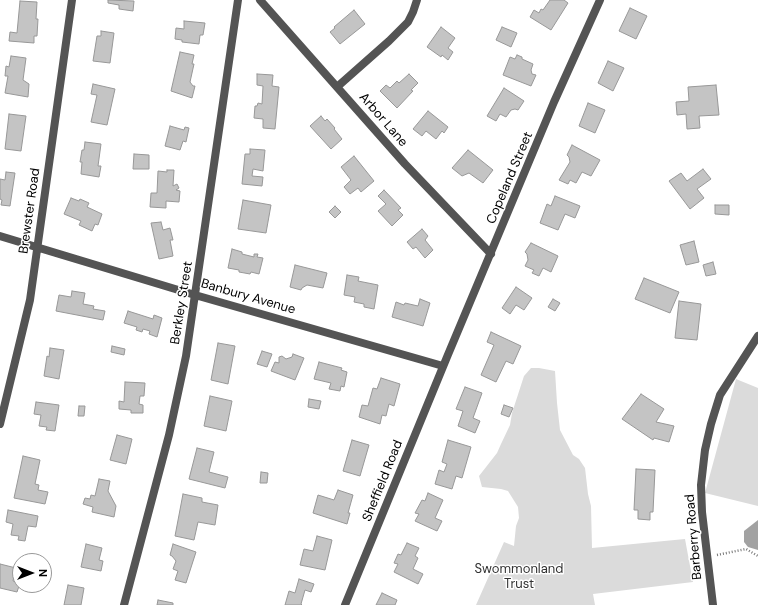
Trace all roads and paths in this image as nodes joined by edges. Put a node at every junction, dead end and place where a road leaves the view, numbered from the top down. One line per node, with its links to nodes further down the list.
1 (72, 0): 8 (street, Brewster Road)
2 (238, 0): 10 (street, Berkley Street)
3 (260, 0): 6 (street, Arbor Lane)
4 (417, 0): 6 (street)
5 (600, 0): 9 (street, Copeland Street)
6 (337, 86): 9 (street, Arbor Lane)
7 (0, 236): 8 (street, Banbury Avenue)
8 (37, 247): 10 (street, Banbury Avenue); 13 (street, Brewster Road)
9 (491, 254): 12 (street, Copeland Street)
10 (195, 295): 12 (street, Banbury Avenue); 16 (street, Berkley Street)
11 (758, 336): 15 (street, Barberry Road)
12 (443, 366): 17 (street, Sheffield Road)
13 (0, 424)
14 (758, 556): 15 (path)
15 (706, 557): 18 (street, Barberry Road)
16 (124, 605)
17 (344, 605)
18 (713, 605)

